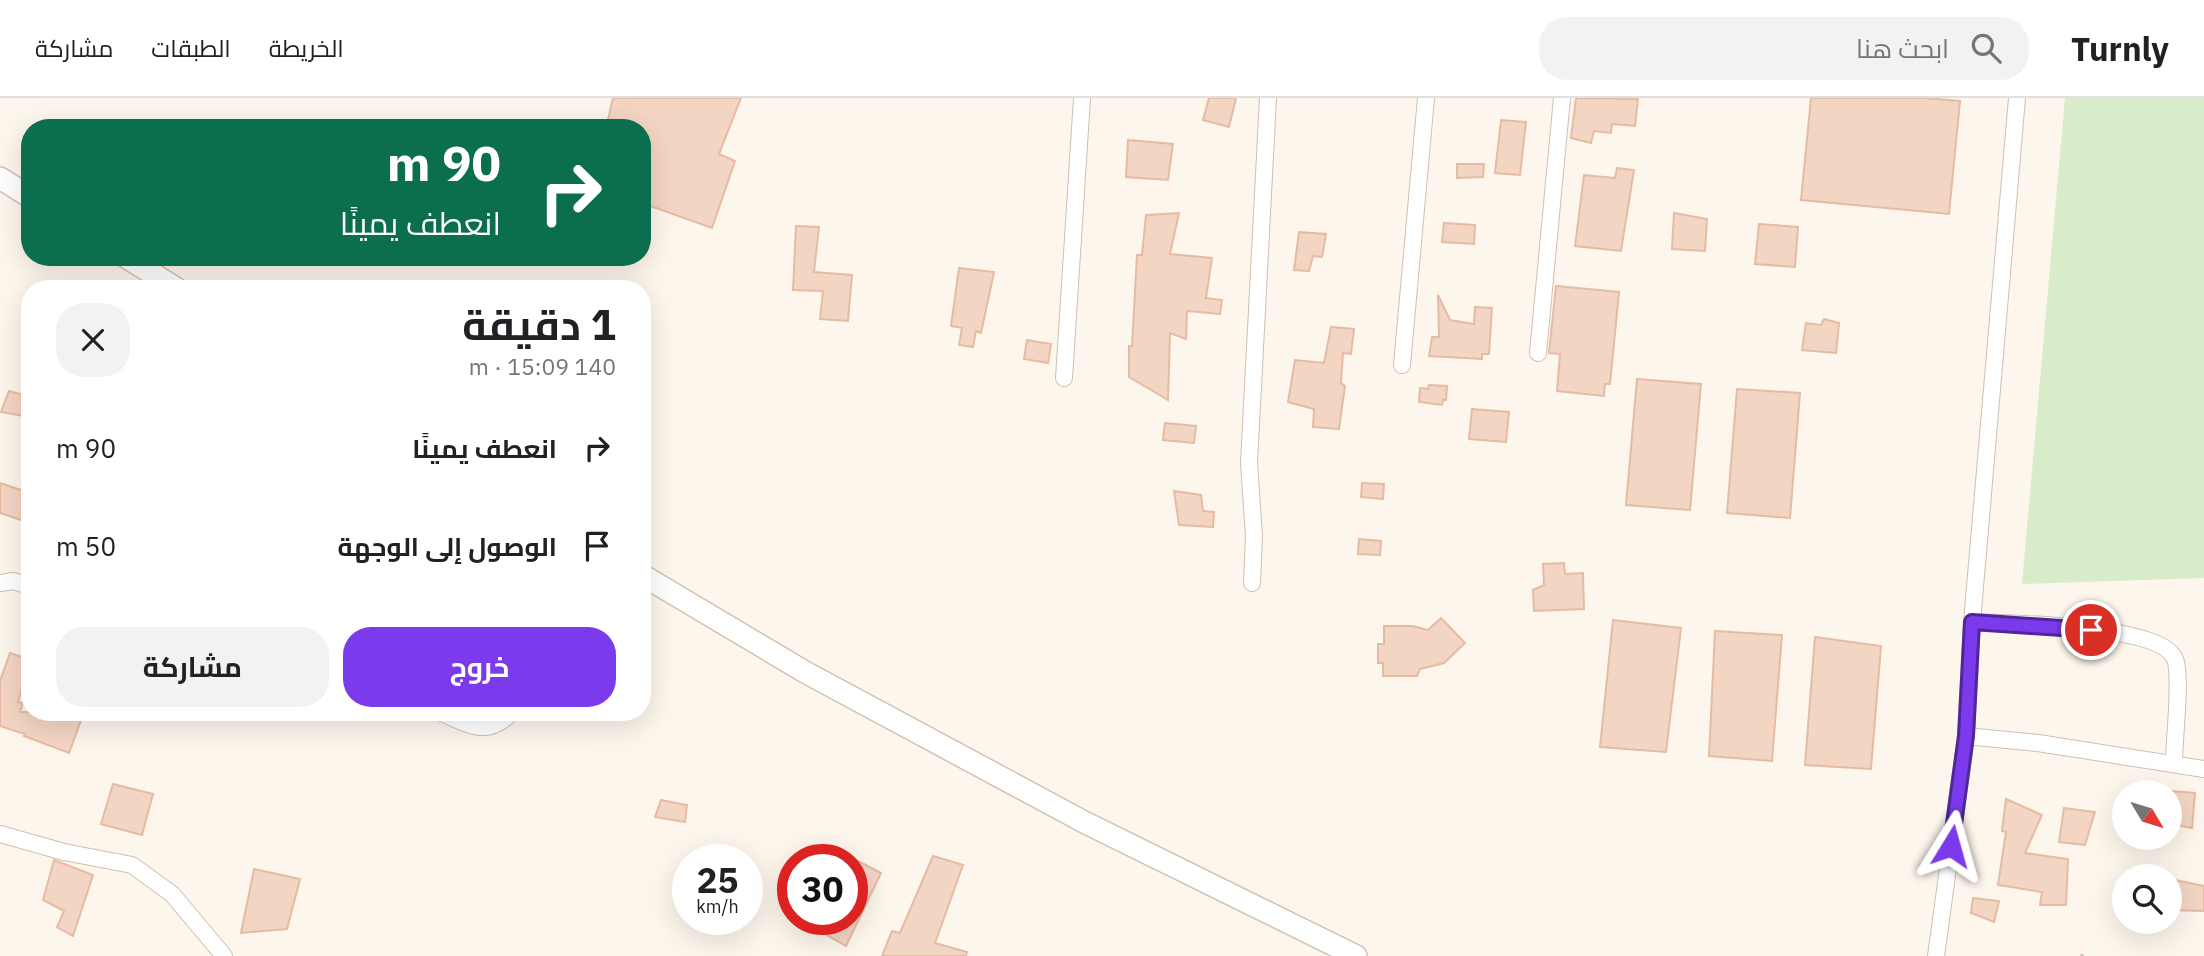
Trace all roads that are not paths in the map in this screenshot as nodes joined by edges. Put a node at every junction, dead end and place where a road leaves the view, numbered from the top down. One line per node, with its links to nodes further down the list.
1 (1082, 98): 12 (street)
2 (1268, 98): 16 (street)
3 (1426, 98): 11 (street)
4 (1562, 98): 10 (street)
5 (2017, 98): 17 (street)
6 (0, 178): 7 (street)
7 (21, 191)
8 (141, 266): 9 (street)
9 (163, 280)
10 (1538, 353)
11 (1402, 365)
12 (1064, 378)
13 (651, 580): 25 (street)
14 (0, 583): 15 (street)
15 (21, 583)
16 (1251, 583)
17 (1972, 622): 20 (street); 21 (street)
18 (462, 721): 19 (street)
19 (503, 721)
20 (1966, 736): 21 (street); 26 (street)
21 (2174, 764): 22 (street)
22 (2204, 769)
23 (0, 834): 24 (street)
24 (224, 956)
25 (1356, 956)
26 (1936, 956)

